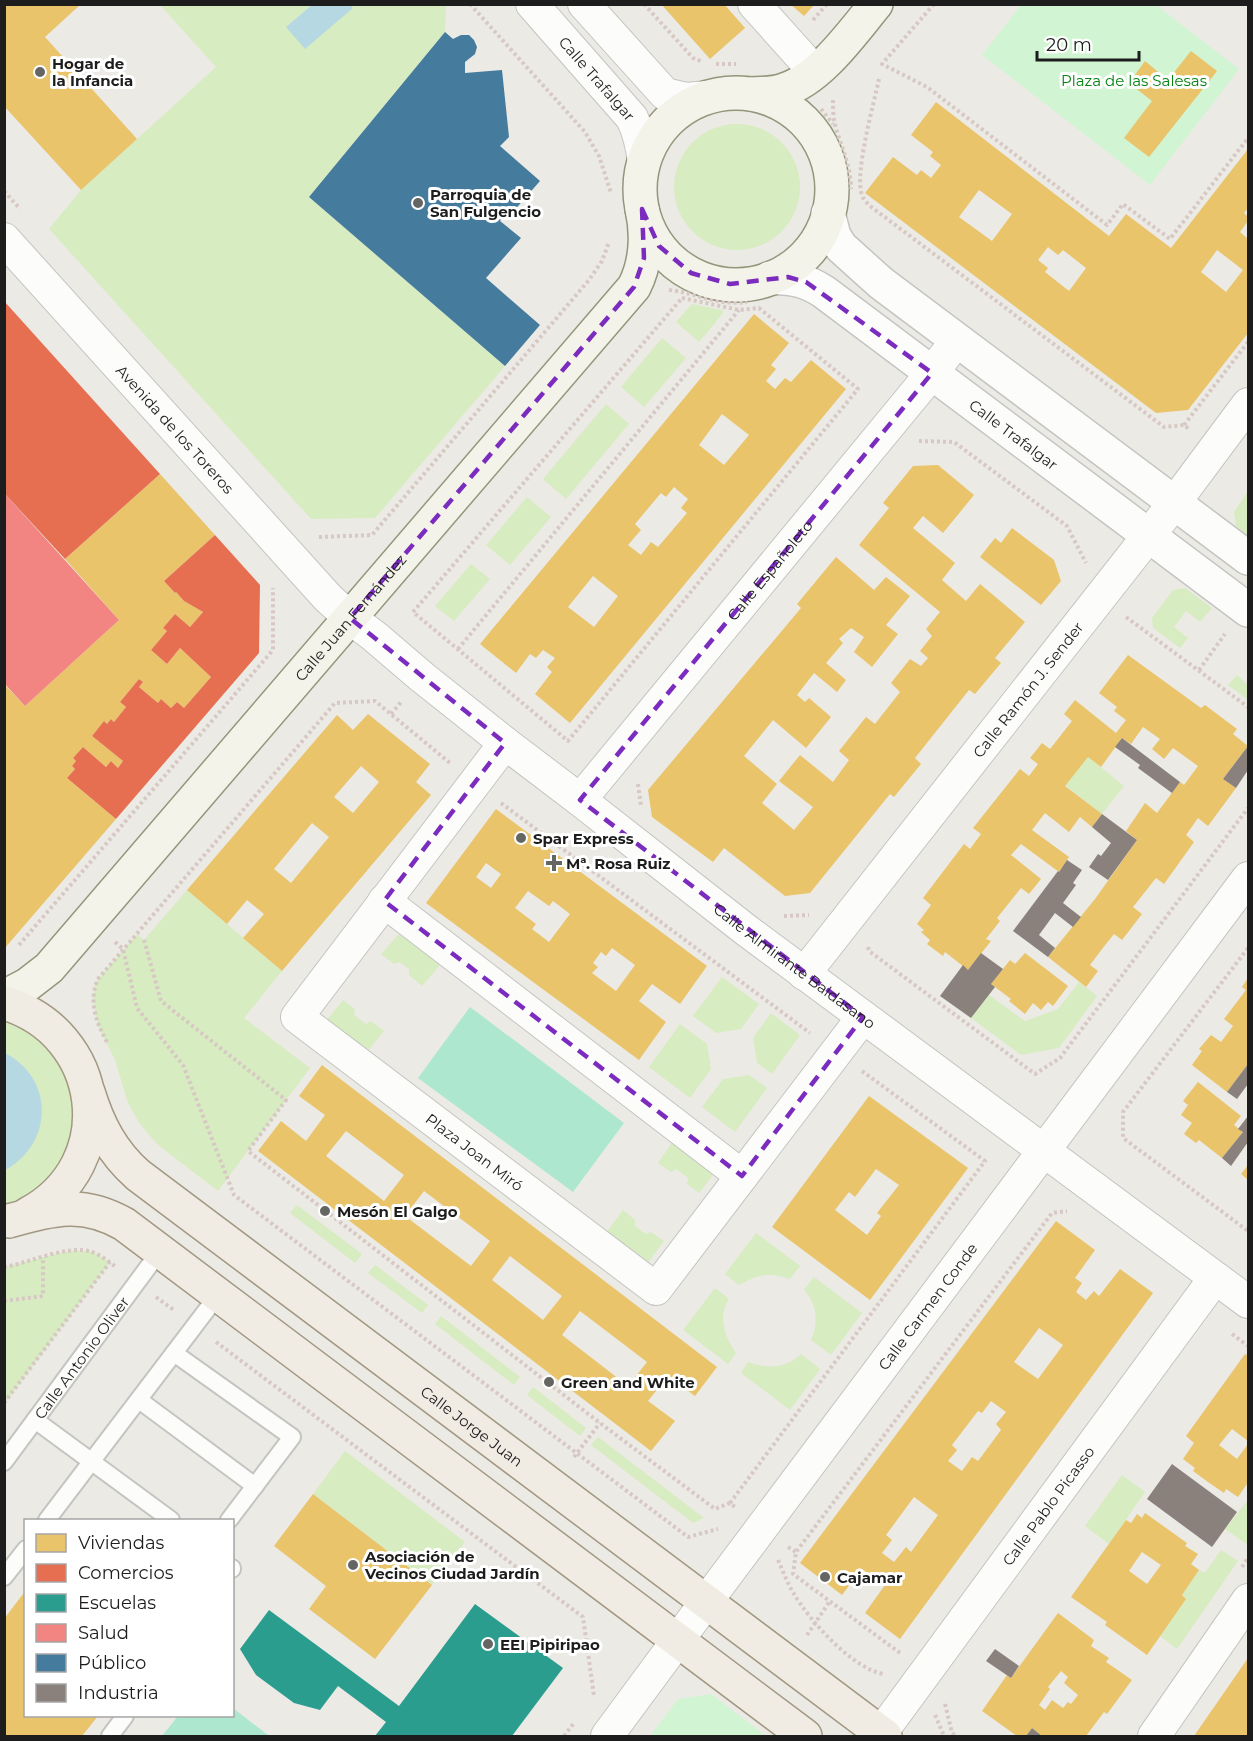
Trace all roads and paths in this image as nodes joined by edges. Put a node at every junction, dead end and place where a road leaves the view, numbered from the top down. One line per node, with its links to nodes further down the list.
1 (470, 4): 17 (path)
2 (532, 4): 16 (street, Calle Trafalgar)
3 (584, 4): 14 (street)
4 (644, 4): 8 (path)
5 (754, 4): 11 (street)
6 (876, 4): 11 (main road)
7 (934, 4): 15 (path)
8 (706, 63)
9 (713, 64): 10 (path)
10 (734, 64)
11 (815, 72): 13 (main road)
12 (879, 79): 25 (path)
13 (751, 94): 14 (main road); 19 (main road)
14 (707, 97): 16 (main road)
15 (1248, 138)
16 (644, 162): 18 (main road)
17 (611, 198)
18 (642, 209): 22 (main road); 35 (main road, Calle Juan Fernández)
19 (828, 213): 22 (main road); 24 (street)
20 (4, 239): 35 (street, Avenida de los Toreros)
21 (610, 239): 31 (path)
22 (770, 278): 26 (street, Calle Trafalgar)
23 (739, 310): 37 (path); 37 (path); 37 (path)
24 (957, 340): 26 (street, Calle Españoleto); 29 (street)
25 (1248, 342)
26 (932, 373): 30 (street, Calle Trafalgar); 42 (street, Calle Españoleto)
27 (1248, 404): 29 (street, Calle Ramón J. Sender)
28 (912, 441): 34 (path)
29 (1175, 502): 30 (street, Calle Ramón J. Sender); 32 (street)
30 (1149, 535): 34 (street, Calle Ramón J. Sender); 36 (street, Calle Trafalgar)
31 (316, 537)
32 (1248, 558)
33 (266, 580): 53 (path)
34 (1109, 586): 38 (path); 54 (street, Calle Ramón J. Sender)
35 (350, 618): 40 (street, Calle Almirante Baldasano); 48 (main road, Calle Juan Fernández)
36 (1239, 619): 38 (path)
37 (458, 650)
38 (1198, 670): 39 (path)
39 (1248, 707)
40 (505, 743): 41 (street, Plaza Joan Miró); 42 (street, Calle Almirante Baldasano)
41 (475, 784): 45 (street, Plaza Joan Miró); 51 (path); 59 (path)
42 (580, 800): 54 (street, Calle Almirante Baldasano)
43 (1248, 808): 52 (path)
44 (1248, 878): 61 (street, Calle Carmen Conde)
45 (384, 901): 62 (street); 62 (street, Plaza Joan Miró)
46 (813, 914): 47 (path)
47 (783, 916)
48 (90, 921): 51 (path); 55 (main road, Calle Juan Fernández)
49 (144, 940): 83 (path)
50 (1248, 948): 67 (path)
51 (123, 949): 58 (path); 84 (path)
52 (869, 951)
53 (14, 952)
54 (804, 974): 57 (street, Calle Almirante Baldasano)
55 (4, 997)
56 (4, 1003): 60 (main road, Calle Jorge Juan)
57 (863, 1017): 59 (street, Plaza Joan Miró); 61 (street, Calle Almirante Baldasano)
58 (109, 1046)
59 (836, 1052): 62 (street, Plaza Joan Miró); 88 (path)
60 (88, 1092): 66 (main road); 97 (main road, Calle Jorge Juan)
61 (1044, 1151): 73 (street, Calle Almirante Baldasano); 93 (street, Calle Carmen Conde)
62 (742, 1176)
63 (243, 1209): 65 (path)
64 (1052, 1213): 99 (path)
65 (251, 1215)
66 (7, 1222): 68 (main road)
67 (1248, 1231)
68 (160, 1251): 74 (lane, Calle Antonio Oliver); 75 (main road)
69 (305, 1256): 84 (path)
70 (43, 1257): 71 (path); 72 (path); 76 (path)
71 (110, 1262): 74 (path); 81 (path)
72 (4, 1267)
73 (1215, 1278): 77 (street, Calle Almirante Baldasano); 99 (street, Calle Pablo Picasso)
74 (136, 1283): 78 (path); 82 (lane, Calle Antonio Oliver)
75 (218, 1295): 78 (lane); 98 (main road)
76 (4, 1301)
77 (1248, 1302)
78 (195, 1326): 79 (lane); 102 (path)
79 (174, 1353): 80 (lane); 87 (lane)
80 (138, 1400): 85 (lane); 87 (lane)
81 (4, 1403)
82 (35, 1420): 85 (lane); 86 (lane, Calle Antonio Oliver)
83 (600, 1423): 84 (path); 89 (path)
84 (577, 1452): 93 (path)
85 (92, 1461): 90 (lane); 91 (lane)
86 (4, 1462)
87 (255, 1486): 92 (lane)
88 (730, 1503)
89 (715, 1509)
90 (48, 1519)
91 (168, 1519)
92 (230, 1519)
93 (751, 1541): 97 (street, Calle Carmen Conde); 99 (path)
94 (24, 1552): 95 (lane)
95 (4, 1577)
96 (1248, 1600): 108 (street)
97 (706, 1602): 98 (street, Calle Carmen Conde); 103 (main road, Calle Jorge Juan)
98 (678, 1641): 102 (street, Calle Carmen Conde); 105 (main road)
99 (922, 1677): 103 (street, Calle Pablo Picasso); 106 (path)
100 (945, 1703): 107 (path)
101 (124, 1717): 104 (lane)
102 (614, 1727)
103 (883, 1735)
104 (110, 1737)
105 (805, 1737)
106 (944, 1737)
107 (956, 1737)
108 (1154, 1737)

